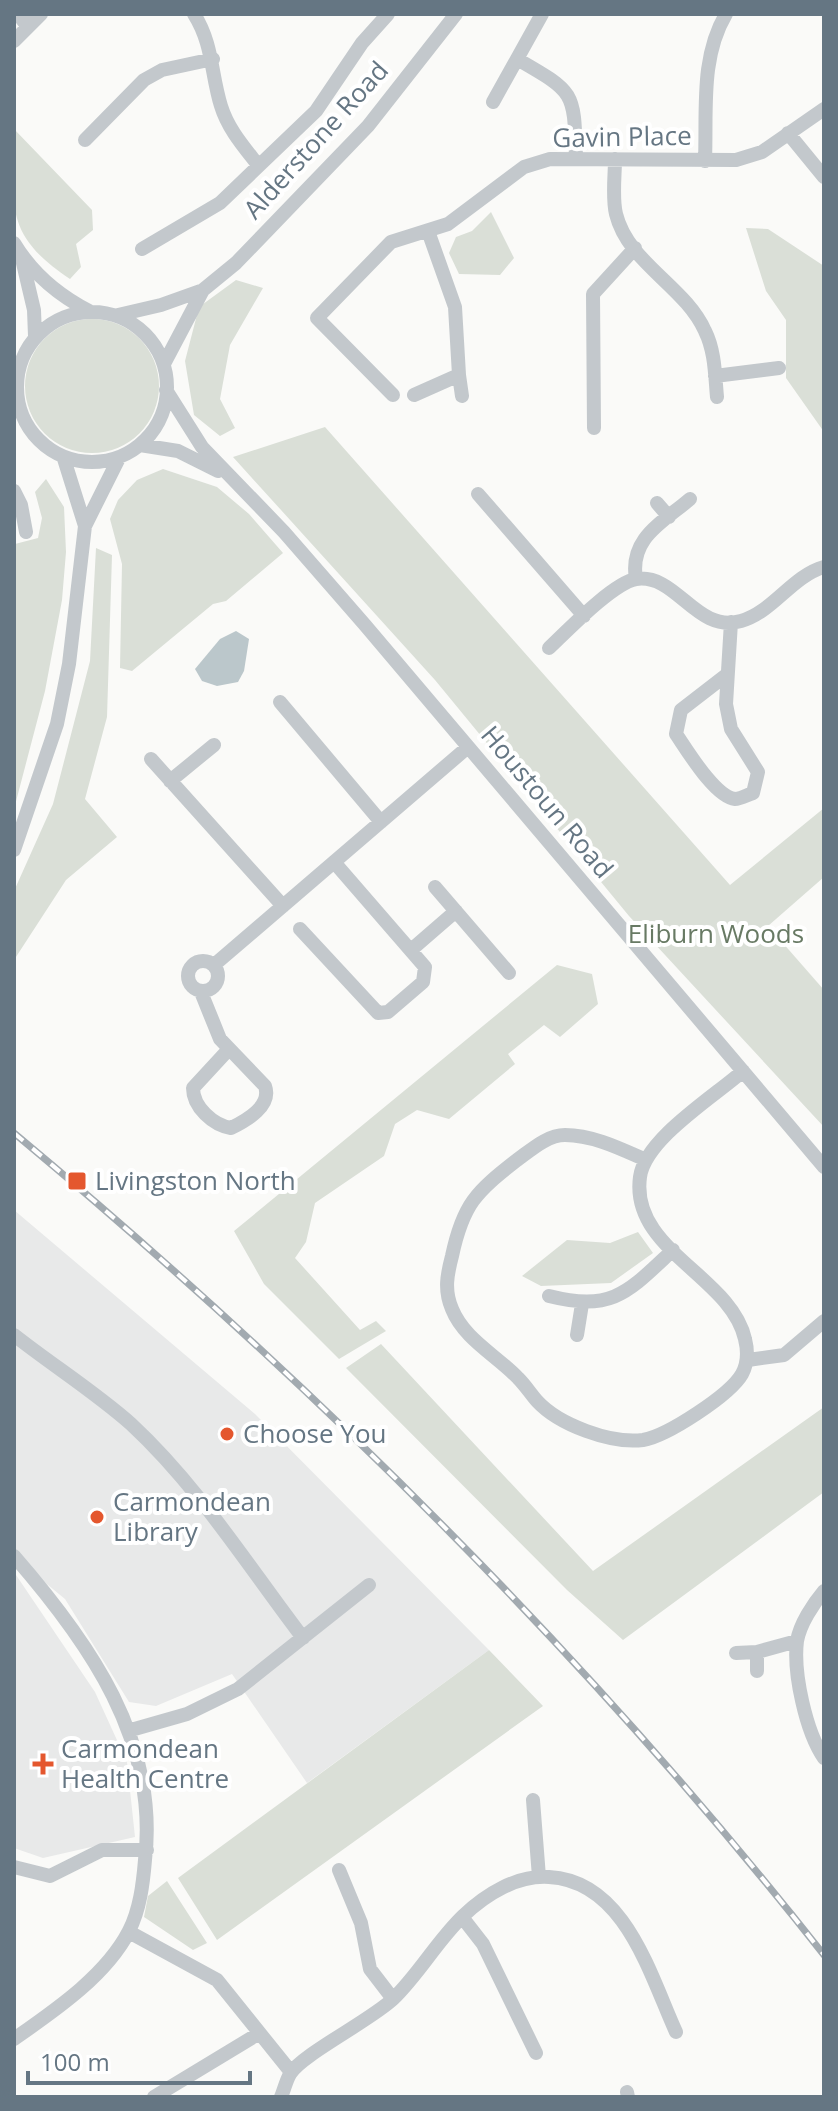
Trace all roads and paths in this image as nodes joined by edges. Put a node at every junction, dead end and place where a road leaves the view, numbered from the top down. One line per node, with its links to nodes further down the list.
1 (18, 14): 8 (street)
2 (41, 14): 8 (street)
3 (194, 14): 10 (street)
4 (388, 14): 21 (street)
5 (456, 14): 27 (street, Alderstone Road)
6 (542, 14): 11 (street)
7 (726, 14): 20 (street)
8 (28, 27): 9 (street)
9 (14, 41)
10 (213, 59): 15 (street); 21 (street)
11 (517, 59): 12 (street); 18 (street)
12 (493, 102)
13 (824, 109): 16 (street, Gavin Place)
14 (91, 112): 15 (street)
15 (103, 123): 17 (street)
16 (788, 133): 20 (street, Gavin Place); 22 (street)
17 (85, 140)
18 (576, 159): 19 (street, Gavin Place); 23 (street, Gavin Place)
19 (615, 159): 20 (street, Gavin Place); 25 (street)
20 (705, 161)
21 (258, 165): 26 (street)
22 (824, 177)
23 (428, 231): 33 (street); 37 (street, Gavin Place)
24 (16, 247): 28 (street); 30 (street)
25 (635, 248): 34 (street); 42 (street)
26 (142, 249)
27 (203, 290): 29 (street, Alderstone Road); 31 (street, Alderstone Road)
28 (89, 311): 29 (street); 30 (street)
29 (118, 315): 31 (street)
30 (35, 336): 35 (street)
31 (165, 362): 36 (street)
32 (779, 368): 34 (street)
33 (459, 375): 38 (street); 39 (street)
34 (715, 376): 40 (street)
35 (15, 379): 43 (street)
36 (166, 390): 44 (street); 47 (street, Houstoun Road)
37 (393, 395)
38 (414, 395)
39 (462, 396)
40 (717, 397)
41 (14, 423): 43 (street)
42 (594, 428)
43 (29, 430): 46 (street)
44 (140, 445): 45 (street); 47 (street, Houstoun Road)
45 (119, 458): 46 (street); 53 (street)
46 (64, 459): 53 (street)
47 (226, 475): 63 (street, Houstoun Road)
48 (14, 491): 54 (street)
49 (478, 494): 57 (street)
50 (690, 499): 52 (street)
51 (657, 503): 52 (street)
52 (669, 517): 56 (street)
53 (85, 526): 67 (street)
54 (26, 532)
55 (824, 567): 58 (street)
56 (636, 579): 57 (street); 58 (street)
57 (584, 616): 59 (street)
58 (731, 622): 60 (street)
59 (549, 648)
60 (725, 676): 60 (street)
61 (280, 702): 66 (street)
62 (214, 745): 65 (street)
63 (468, 747): 66 (street); 80 (street, Houstoun Road)
64 (151, 759): 65 (street)
65 (170, 781): 70 (street)
66 (381, 822): 68 (street)
67 (14, 850)
68 (334, 862): 70 (street); 73 (street)
69 (435, 887): 71 (street)
70 (283, 906): 74 (street)
71 (456, 911): 73 (street); 75 (street)
72 (300, 929): 73 (street)
73 (411, 950)
74 (214, 965): 76 (street); 77 (street)
75 (509, 973)
76 (216, 985): 77 (street); 78 (street)
77 (201, 992): 78 (street)
78 (208, 1008): 79 (street)
79 (229, 1049): 79 (street)
80 (743, 1071): 81 (street); 82 (street, Houstoun Road)
81 (646, 1160): 83 (street); 89 (street)
82 (824, 1167)
83 (673, 1250): 85 (street); 89 (street)
84 (549, 1296): 85 (street)
85 (582, 1304): 88 (street)
86 (824, 1321): 89 (street)
87 (14, 1335): 93 (street)
88 (577, 1335)
89 (748, 1360)
90 (14, 1556): 98 (street)
91 (369, 1585): 93 (street)
92 (824, 1591): 94 (street)
93 (303, 1638): 98 (street)
94 (797, 1641): 95 (street); 99 (street)
95 (757, 1652): 96 (street); 97 (street)
96 (736, 1653)
97 (757, 1671)
98 (131, 1730): 101 (street)
99 (824, 1758)
100 (533, 1800): 104 (street)
101 (147, 1850): 102 (street); 106 (street)
102 (14, 1867)
103 (339, 1870): 107 (street)
104 (539, 1877): 105 (street); 108 (street)
105 (462, 1917): 107 (street); 111 (street)
106 (129, 1932): 109 (street); 110 (street)
107 (393, 1999): 112 (street)
108 (676, 2032)
109 (258, 2034): 112 (street); 113 (street)
110 (14, 2039)
111 (536, 2053)
112 (291, 2072): 114 (street)
113 (154, 2097)
114 (281, 2097)

